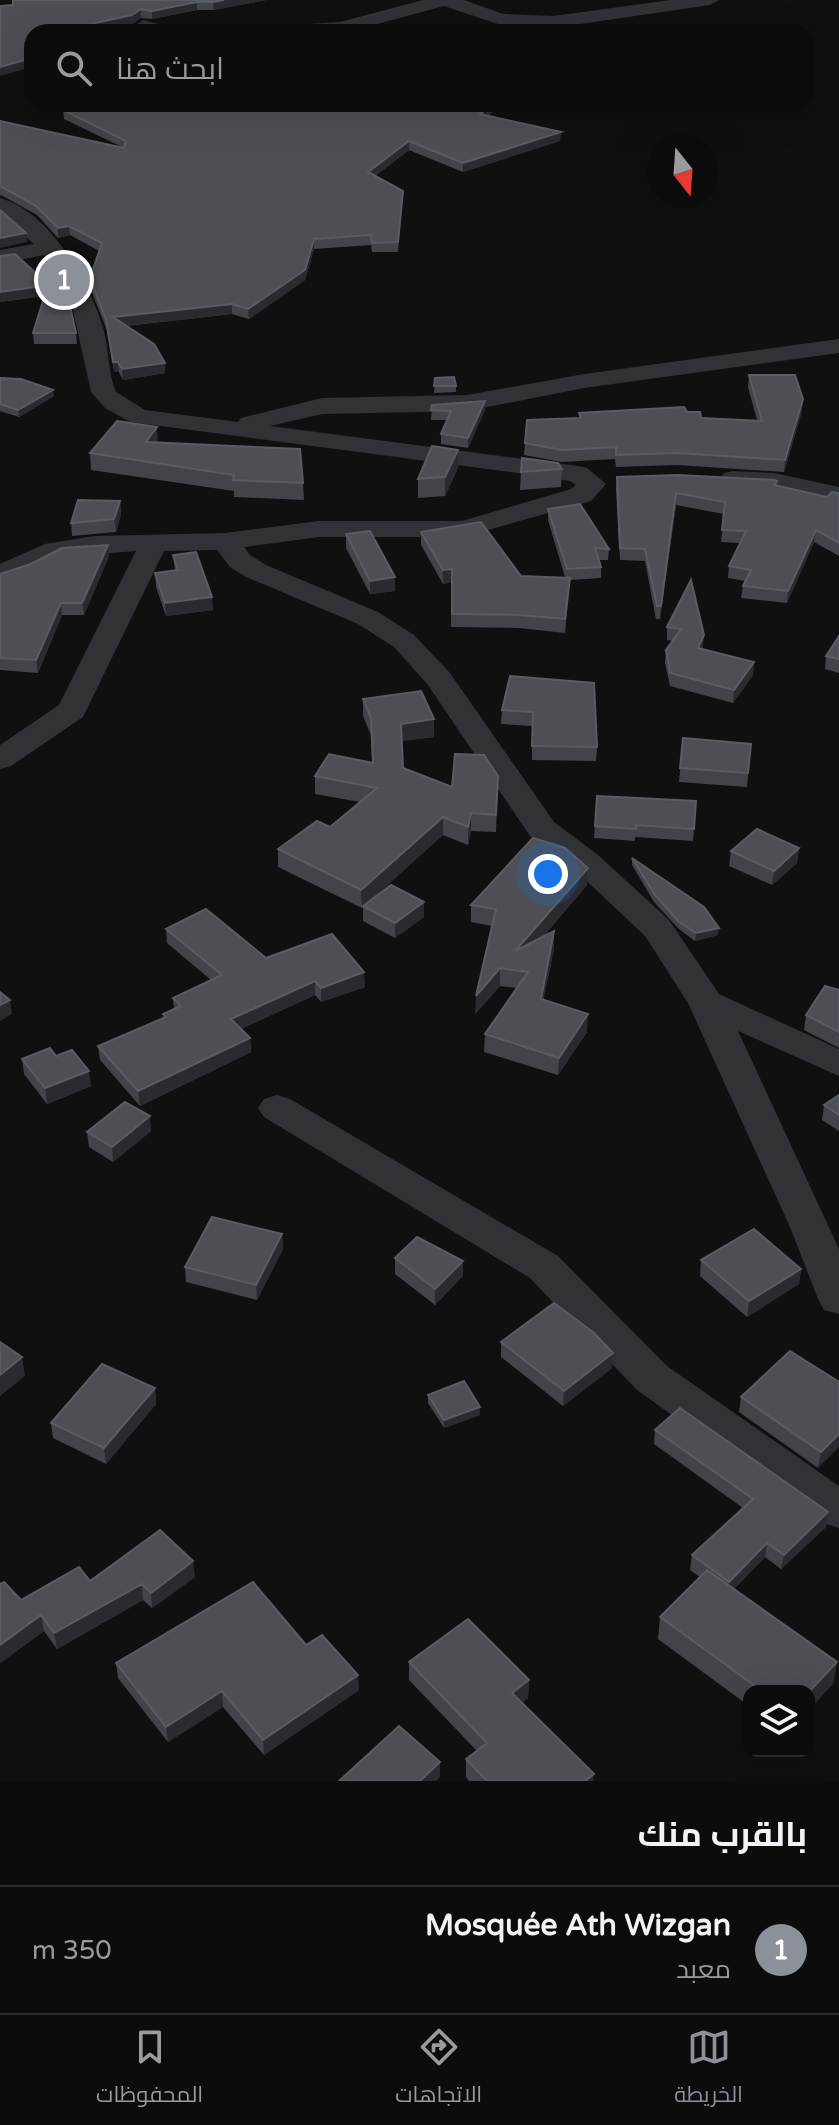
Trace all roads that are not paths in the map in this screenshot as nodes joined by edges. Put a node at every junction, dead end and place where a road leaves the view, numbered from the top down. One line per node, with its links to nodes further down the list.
1 (445, 0): 2 (street); 3 (street)
2 (710, 0)
3 (363, 24)
4 (0, 205): 5 (street)
5 (51, 247): 6 (street); 8 (street)
6 (0, 257)
7 (839, 346): 8 (street)
8 (222, 428): 11 (street)
9 (704, 477): 12 (street)
10 (616, 478): 11 (street)
11 (585, 479): 13 (street)
12 (839, 495)
13 (225, 541): 14 (street); 17 (street)
14 (154, 543): 15 (street); 16 (street)
15 (0, 575)
16 (0, 759)
17 (706, 1002): 18 (street); 20 (street)
18 (839, 1064)
19 (277, 1108): 21 (street)
20 (839, 1299)
21 (839, 1510)

